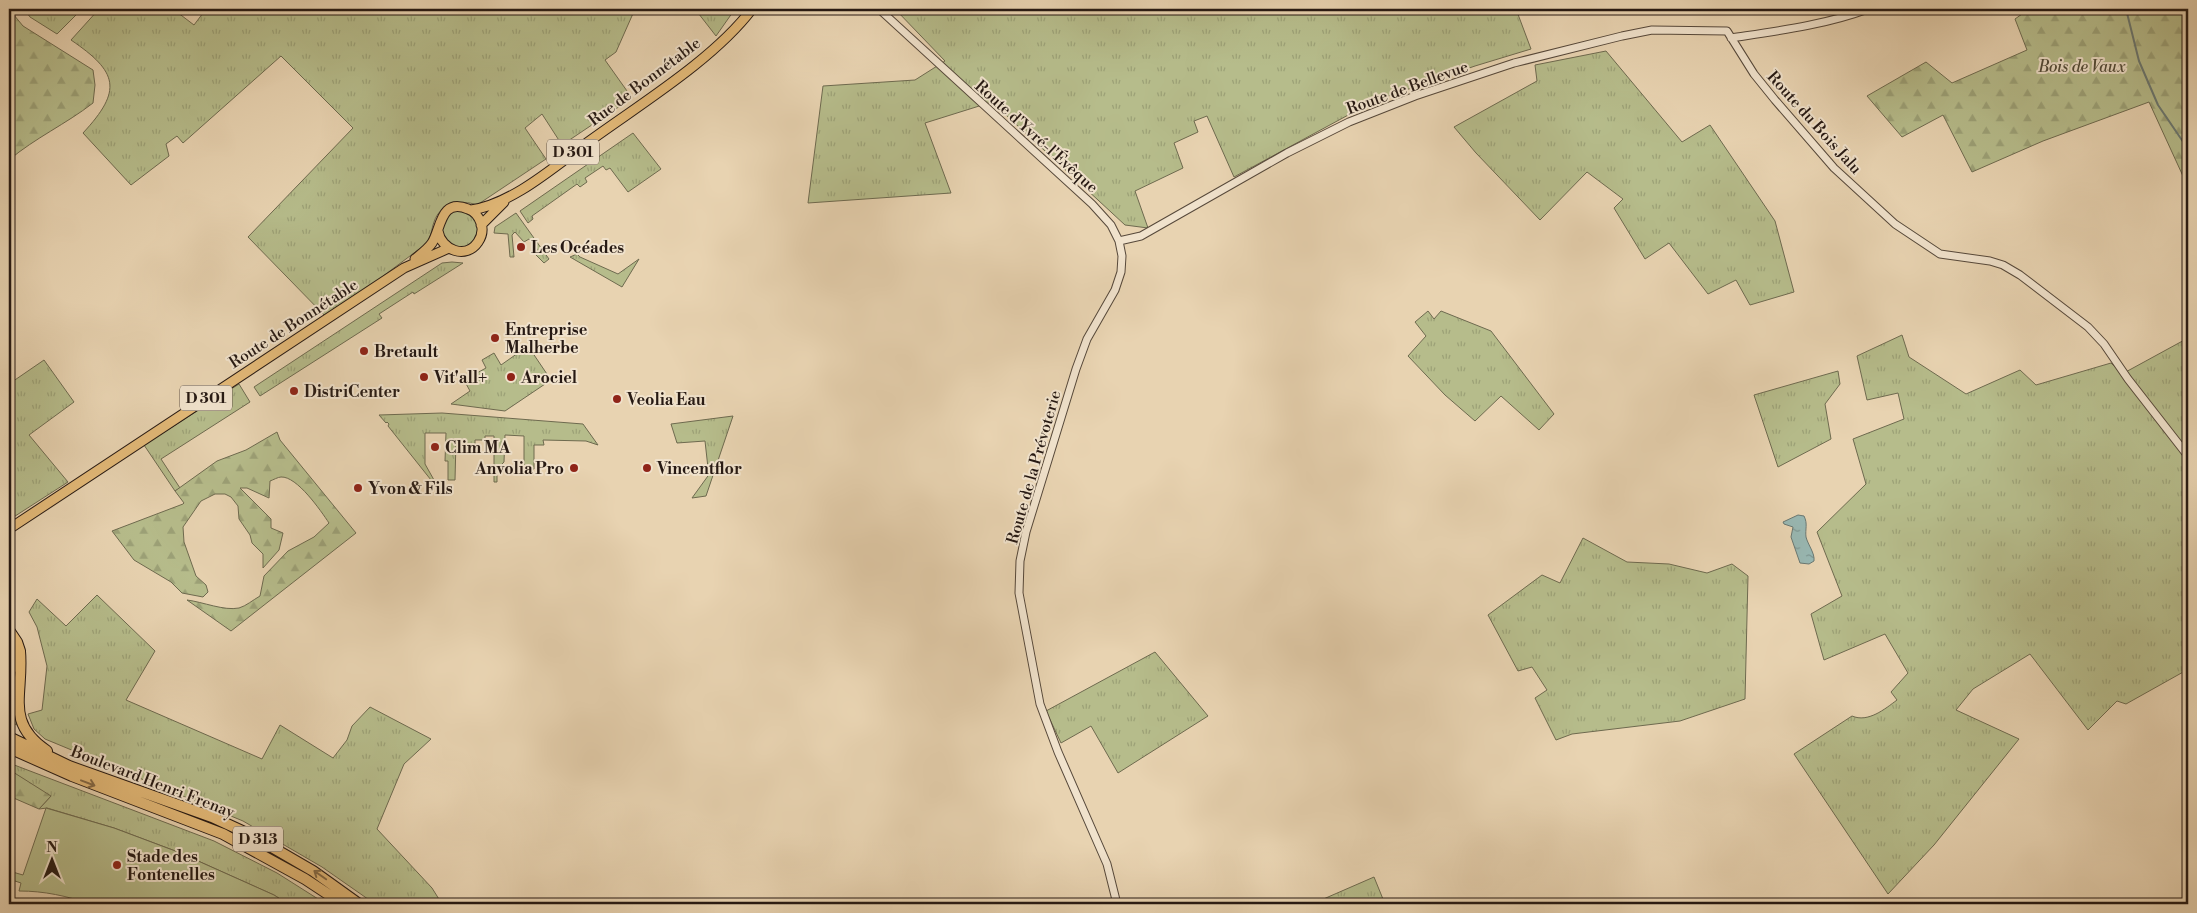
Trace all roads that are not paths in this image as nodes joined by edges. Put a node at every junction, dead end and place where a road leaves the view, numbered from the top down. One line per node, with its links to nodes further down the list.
1 (747, 9): 6 (main road, D 301)
2 (752, 9): 6 (main road, D 301)
3 (879, 9): 11 (street, Route d'Yvré-l'Évêque)
4 (1868, 9): 5 (street, Route de Bellevue)
5 (1729, 34): 11 (street, Route de Bellevue); 14 (street, Route du Bois Jalu)
6 (719, 44): 7 (main road, Rue de Bonnétable / D 301)
7 (514, 194): 8 (main road, D 301); 9 (main road, D 301)
8 (470, 210): 9 (main road); 10 (main road)
9 (481, 225): 12 (main road)
10 (438, 231): 12 (main road); 13 (main road, D 301)
11 (1119, 241): 26 (street, Route de la Prévoterie)
12 (449, 248): 13 (main road, Route de Bonnétable / D 301)
13 (404, 268): 15 (main road, Route de Bonnétable / D 301)
14 (2188, 456)
15 (9, 530)
16 (9, 630): 23 (highway)
17 (9, 645): 18 (highway)
18 (9, 678)
19 (9, 737): 23 (highway, Boulevard Henri Frenay / D 313)
20 (9, 748): 22 (highway, Boulevard Henri Frenay / D 313)
21 (9, 753): 22 (highway)
22 (43, 765): 24 (highway, Boulevard Henri Frenay / D 313, one-way to 24)
23 (69, 766): 25 (highway, Boulevard Henri Frenay / D 313, one-way to 23)
24 (343, 904)
25 (359, 904)
26 (1117, 904)

